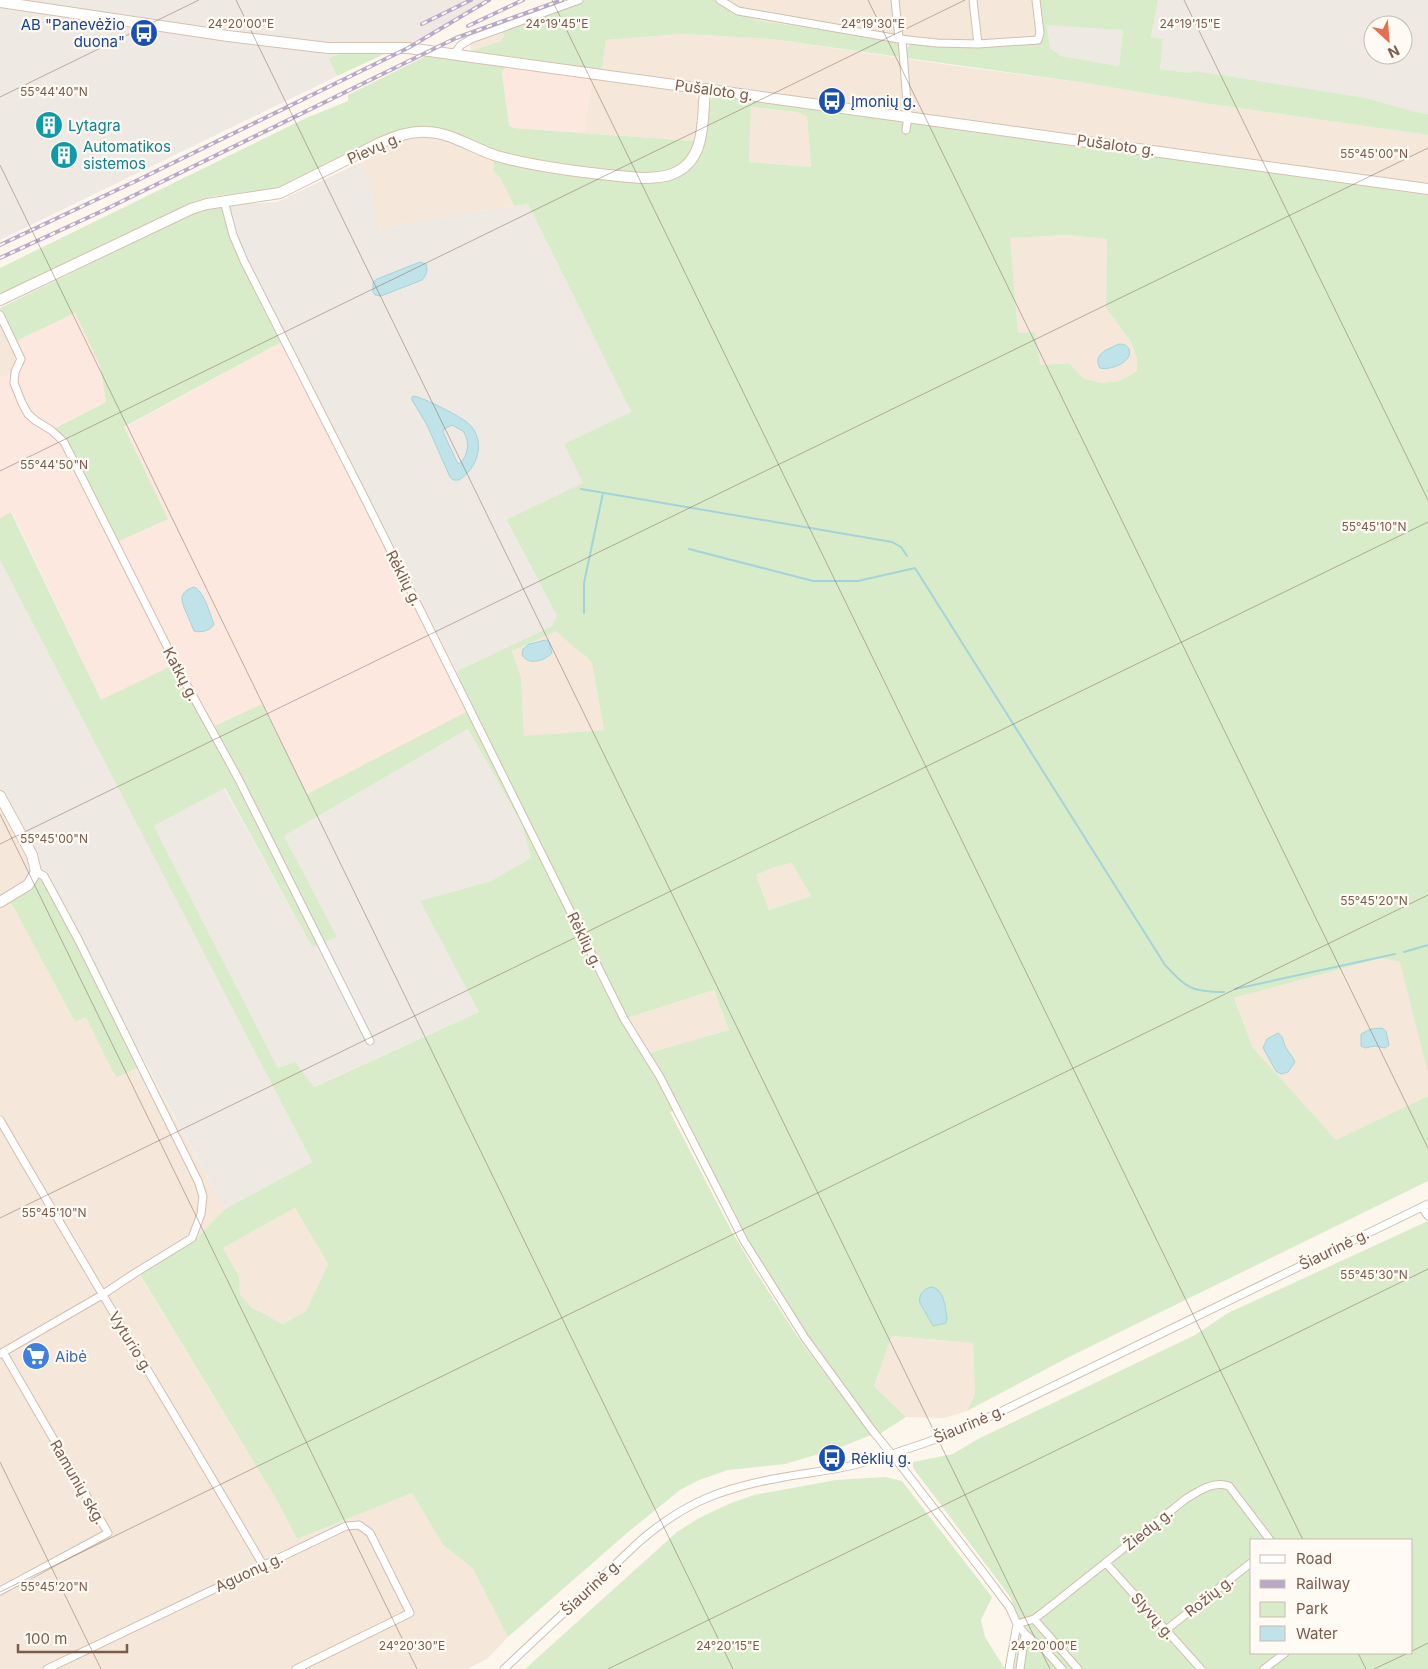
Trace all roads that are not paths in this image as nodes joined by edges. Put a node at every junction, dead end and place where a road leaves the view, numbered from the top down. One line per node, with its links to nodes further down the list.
1 (579, 0): 9 (street)
2 (720, 0): 7 (street)
3 (895, 0): 7 (street)
4 (973, 0): 8 (street)
5 (1036, 0): 8 (street)
6 (0, 2): 9 (main road, Pušaloto g.)
7 (901, 39): 8 (street); 11 (street)
8 (978, 44)
9 (454, 54): 10 (main road, Pušaloto g.)
10 (705, 89): 11 (main road, Pušaloto g.); 14 (main road, Pievų g.)
11 (908, 116): 12 (street); 13 (main road, Pušaloto g.)
12 (906, 130)
13 (1428, 189)
14 (224, 201): 15 (main road, Pievų g.); 26 (street, Rėklių g.)
15 (0, 300)
16 (0, 315): 20 (street, Katkų g.)
17 (0, 796): 18 (main road)
18 (36, 872): 19 (main road); 24 (street)
19 (4, 899)
20 (370, 1041)
21 (0, 1120): 24 (street, Vyturio g.)
22 (1425, 1205): 23 (street); 26 (street, Šiaurinė g.)
23 (1428, 1216)
24 (102, 1295): 25 (street); 30 (street, Vyturio g.)
25 (1, 1353): 31 (street, Ramunių skg.)
26 (892, 1454): 33 (street, Rėklių g.); 39 (street, Šiaurinė g.)
27 (1269, 1539): 28 (street, Žiedų g.)
28 (1106, 1563): 32 (street, Žiedų g.); 34 (street, Slyvų g.)
29 (1250, 1564): 34 (street, Rožių g.)
30 (263, 1565): 37 (street, Aguonų g.); 38 (street, Aguonų g.)
31 (0, 1591)
32 (1034, 1619): 33 (street, Žiedų g.); 43 (street)
33 (1017, 1624): 35 (street, Rėklių g.); 40 (street)
34 (1166, 1630): 44 (street, Slyvų g.)
35 (1024, 1634): 41 (street); 42 (street, Rėklių g.)
36 (1283, 1654): 45 (street)
37 (47, 1669)
38 (296, 1669)
39 (504, 1669)
40 (1009, 1669)
41 (1020, 1669)
42 (1062, 1669)
43 (1078, 1669)
44 (1201, 1669)
45 (1264, 1669)

